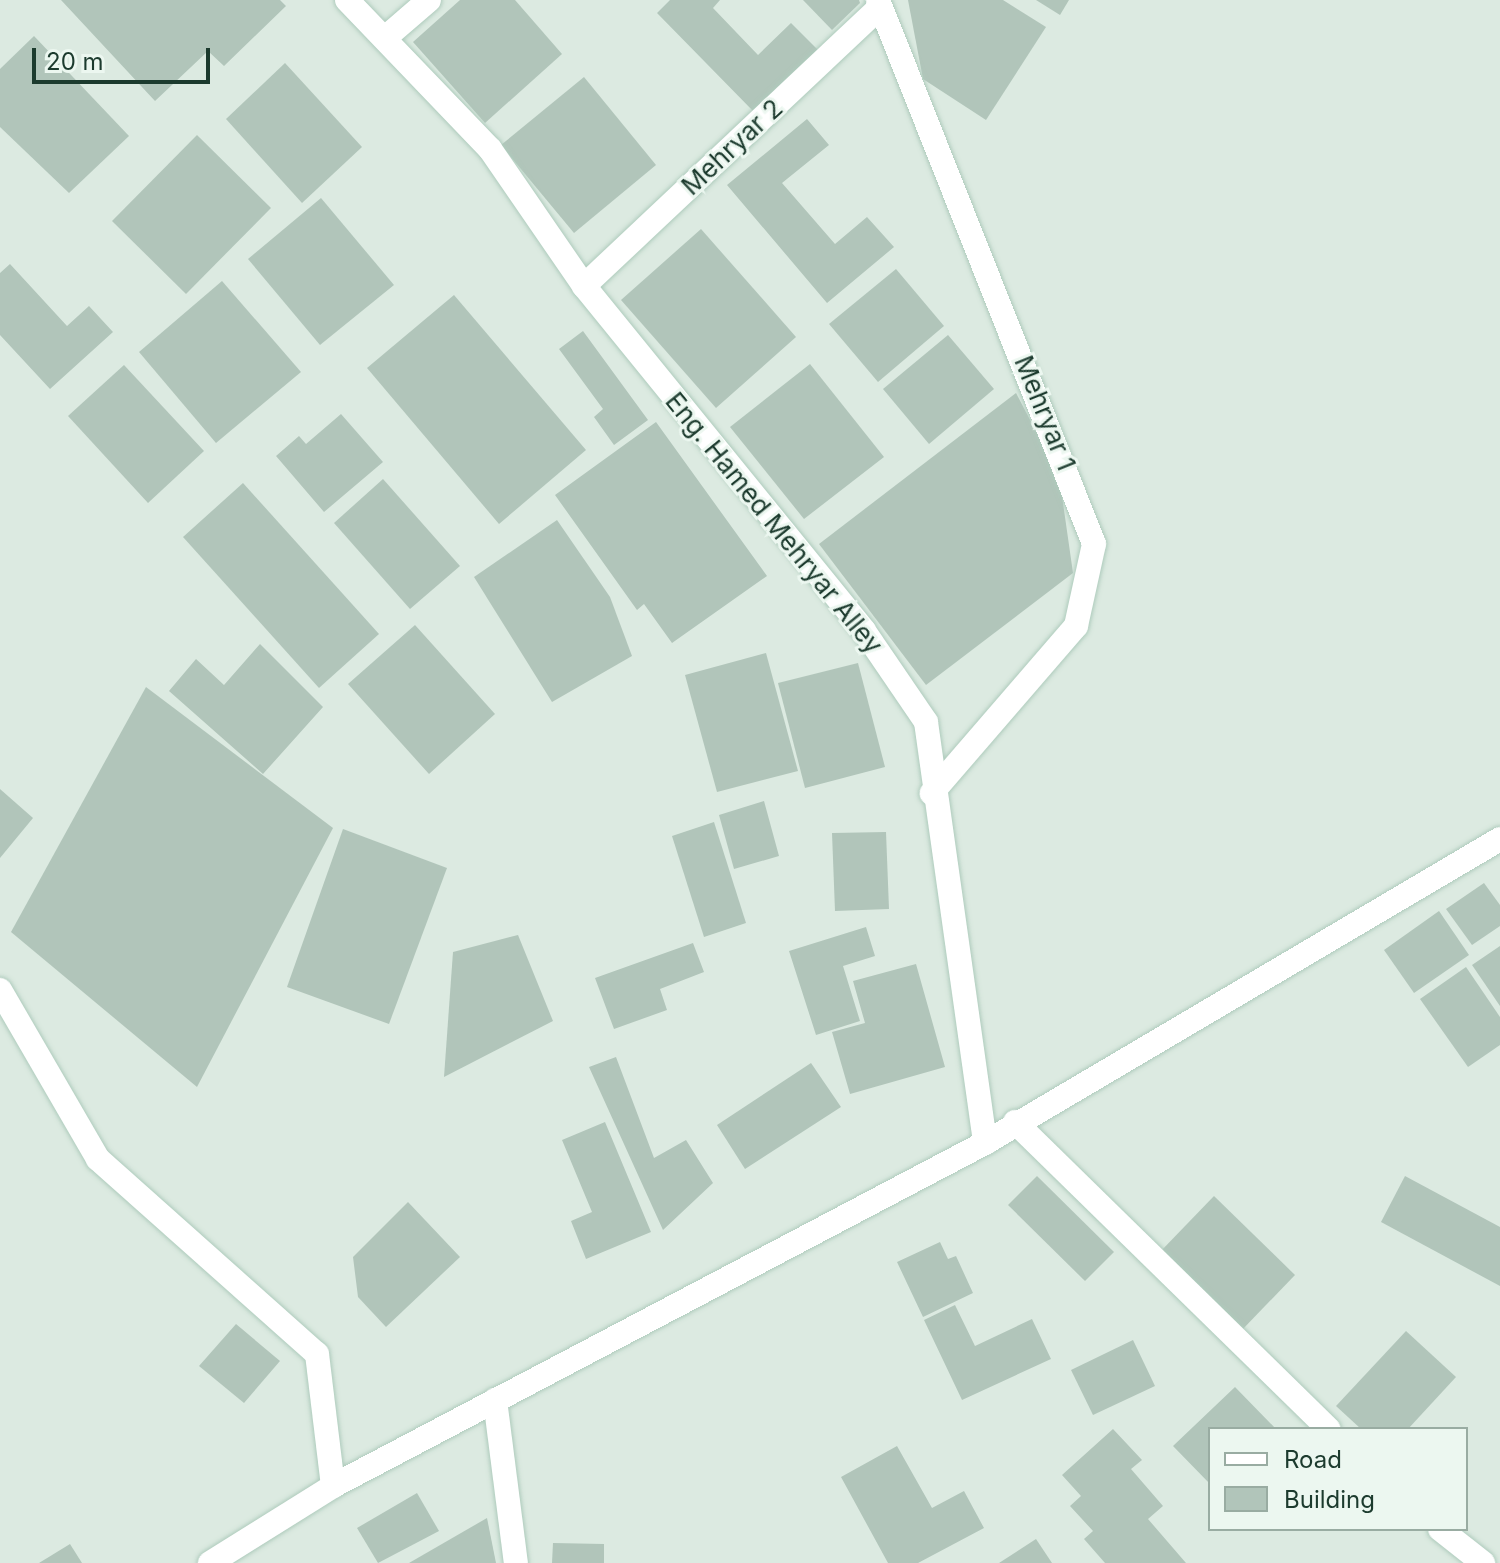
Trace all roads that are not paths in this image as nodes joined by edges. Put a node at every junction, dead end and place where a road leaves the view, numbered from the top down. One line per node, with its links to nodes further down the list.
1 (347, 0): 4 (street, Eng. Hamed Mehryar Alley)
2 (429, 0): 4 (street)
3 (878, 4): 5 (street, Mehryar 2); 6 (street, Mehryar 1)
4 (385, 38): 5 (street, Eng. Hamed Mehryar Alley)
5 (584, 286): 6 (street, Eng. Hamed Mehryar Alley)
6 (932, 793): 10 (street, Eng. Hamed Mehryar Alley)
7 (1500, 839): 9 (street)
8 (0, 990): 13 (street)
9 (1015, 1122): 10 (street); 12 (street)
10 (985, 1143): 11 (street)
11 (495, 1400): 13 (street); 16 (street)
12 (1327, 1427)
13 (333, 1486): 15 (street)
14 (1443, 1531): 17 (street)
15 (210, 1563)
16 (516, 1563)
17 (1483, 1563)

